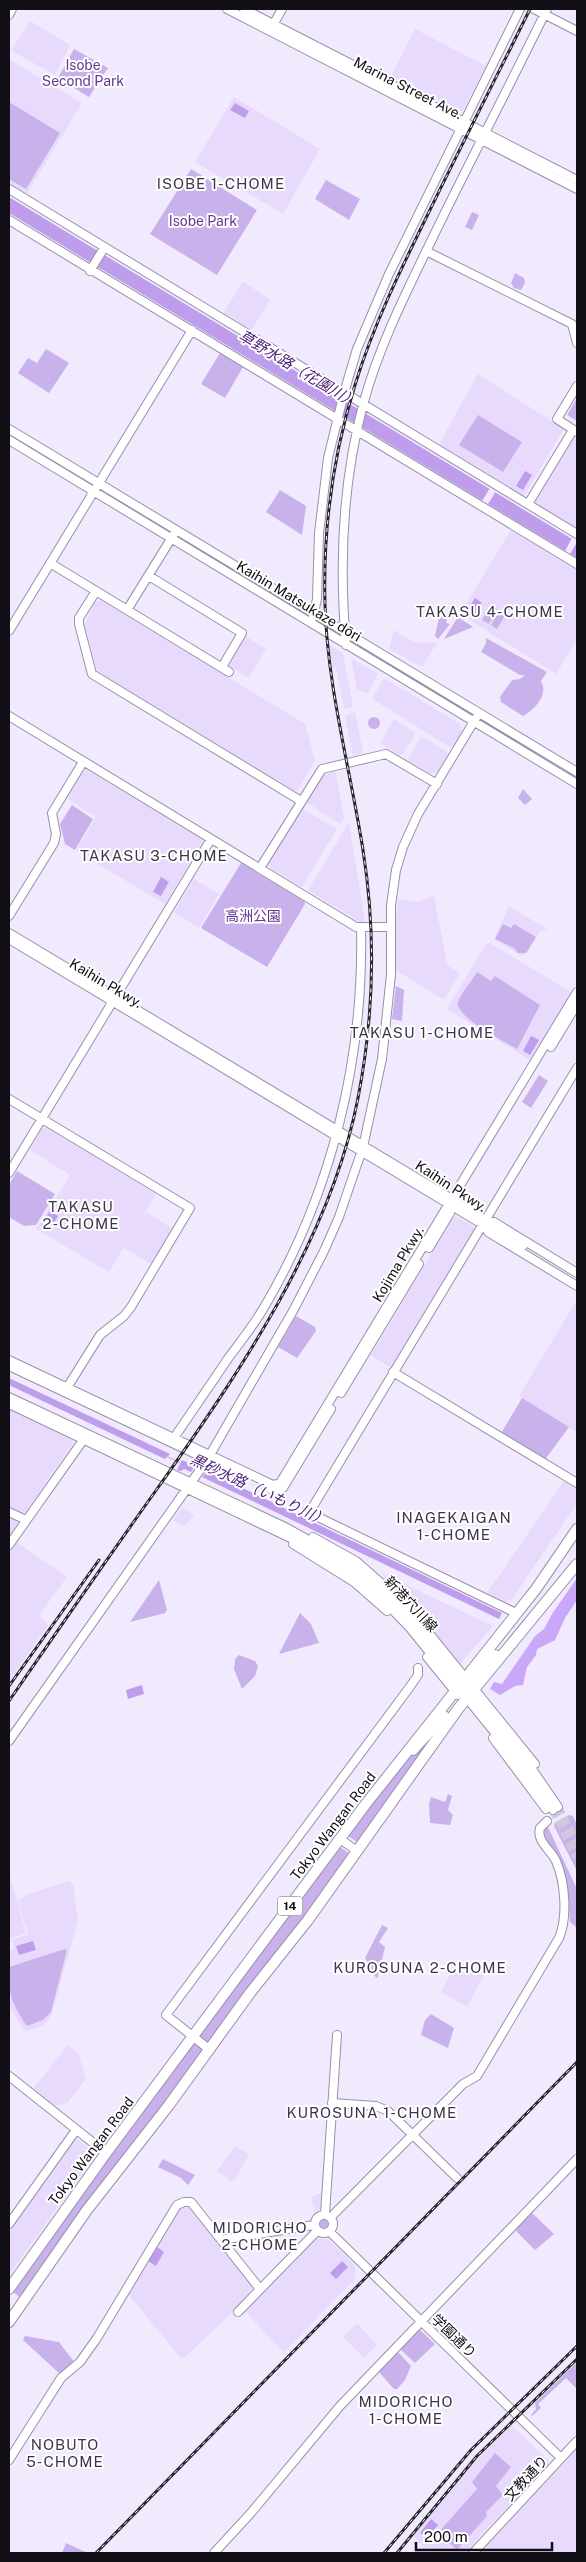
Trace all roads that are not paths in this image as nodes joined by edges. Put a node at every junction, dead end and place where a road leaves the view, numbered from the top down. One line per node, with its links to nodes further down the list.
1 (12, 9): 8 (street)
2 (227, 9): 9 (street, Marina Street Ave.)
3 (244, 9): 9 (street, Marina Street Ave.)
4 (282, 9): 9 (street)
5 (520, 9): 11 (street)
6 (534, 9): 7 (street)
7 (546, 11): 10 (street); 12 (street)
8 (9, 15)
9 (272, 27): 11 (street, Marina Street Ave.)
10 (577, 31)
11 (462, 126): 12 (street, Marina Street Ave.); 23 (street)
12 (483, 136): 13 (street, Marina Street Ave.); 15 (street, Marina Street Ave.); 18 (street)
13 (577, 180)
14 (9, 189): 17 (street)
15 (577, 189)
16 (9, 220): 19 (street)
17 (104, 248): 19 (street); 23 (street)
18 (426, 252): 21 (street); 24 (street)
19 (90, 271): 20 (street)
20 (192, 330): 25 (street); 30 (street)
21 (577, 343)
22 (577, 386): 28 (street)
23 (344, 393): 24 (street); 25 (street)
24 (363, 404): 27 (street); 32 (street)
25 (337, 418): 27 (street); 41 (street)
26 (9, 429): 30 (street, Kaihin Matsukaze dōri)
27 (357, 430): 37 (street); 45 (street)
28 (575, 431): 32 (street)
29 (9, 440): 31 (street, Kaihin Matsukaze dōri)
30 (99, 483): 31 (street); 33 (street, Kaihin Matsukaze dōri)
31 (94, 491): 35 (street, Kaihin Matsukaze dōri); 36 (street)
32 (528, 504): 34 (street)
33 (176, 530): 35 (street); 41 (street, Kaihin Matsukaze dōri)
34 (577, 534)
35 (172, 538): 38 (street); 43 (street, Kaihin Matsukaze dōri)
36 (50, 564): 39 (street); 42 (street)
37 (577, 564)
38 (149, 576): 40 (street); 40 (street)
39 (96, 591): 40 (street); 54 (street)
40 (127, 610)
41 (313, 612): 43 (street); 45 (street, Kaihin Matsukaze dōri)
42 (12, 618): 44 (street)
43 (314, 625): 46 (street, Kaihin Matsukaze dōri)
44 (9, 631)
45 (345, 632): 46 (street); 47 (street, Kaihin Matsukaze dōri)
46 (346, 645): 49 (street, Kaihin Matsukaze dōri)
47 (479, 713): 49 (street); 51 (street, Kaihin Matsukaze dōri)
48 (9, 716): 50 (street)
49 (474, 722): 52 (street); 53 (street, Kaihin Matsukaze dōri)
50 (83, 762): 55 (street); 57 (street)
51 (577, 772)
52 (437, 784): 54 (street); 58 (street)
53 (577, 784)
54 (301, 801): 56 (street)
55 (211, 839): 56 (street); 63 (street)
56 (260, 868): 59 (street)
57 (9, 916)
58 (390, 927): 59 (street); 69 (street)
59 (361, 928): 68 (street)
60 (9, 933): 63 (street, Kaihin Pkwy.)
61 (9, 939): 63 (street, Kaihin Pkwy.)
62 (577, 992): 71 (street, Kojima Pkwy.)
63 (114, 999): 67 (street); 68 (street, Kaihin Pkwy.)
64 (577, 1004): 71 (street, Kojima Pkwy.)
65 (577, 1068): 72 (street)
66 (9, 1099): 67 (street)
67 (42, 1119): 70 (street); 79 (street)
68 (336, 1134): 69 (street, Kaihin Pkwy.); 83 (street)
69 (362, 1150): 71 (street, Kaihin Pkwy.); 84 (street)
70 (9, 1173)
71 (453, 1203): 72 (street, Kaihin Pkwy.); 84 (street, Kojima Pkwy.)
72 (488, 1224): 73 (street); 74 (street); 75 (street); 78 (street)
73 (577, 1273)
74 (577, 1278)
75 (577, 1286)
76 (9, 1360): 79 (street)
77 (9, 1366): 79 (street)
78 (393, 1372): 86 (street); 95 (street)
79 (66, 1390): 83 (street, Kojima Pkwy.)
80 (9, 1397): 82 (street)
81 (9, 1404): 82 (street)
82 (85, 1437): 85 (street, 新港穴川線); 89 (street)
83 (172, 1440): 84 (street, Kojima Pkwy.)
84 (208, 1458): 85 (street)
85 (191, 1482): 88 (street, 新港穴川線); 99 (street)
86 (577, 1483)
87 (9, 1512): 89 (street)
88 (248, 1514): 97 (street); 98 (street); 100 (street, 新港穴川線)
89 (26, 1520): 93 (street)
90 (577, 1528): 92 (highway, Tokyo Wangan Road / 14)
91 (577, 1533): 92 (highway)
92 (569, 1542): 95 (highway, Tokyo Wangan Road / 14)
93 (9, 1545)
94 (577, 1564): 97 (highway, Tokyo Wangan Road / 14)
95 (516, 1612): 97 (highway, Tokyo Wangan Road / 14)
96 (418, 1668): 104 (street)
97 (470, 1683): 98 (highway, Tokyo Wangan Road / 14); 98 (highway); 100 (street)
98 (459, 1696): 100 (street); 101 (highway, Tokyo Wangan Road / 14); 102 (highway, Tokyo Wangan Road / 14)
99 (9, 1741)
100 (554, 1811): 109 (street)
101 (340, 1839): 102 (street); 104 (highway, Tokyo Wangan Road / 14)
102 (357, 1851): 105 (highway, Tokyo Wangan Road / 14)
103 (337, 2035): 107 (street)
104 (193, 2037): 105 (street); 110 (highway, Tokyo Wangan Road / 14)
105 (210, 2050): 122 (highway, Tokyo Wangan Road / 14)
106 (9, 2076): 108 (street)
107 (332, 2103): 109 (street); 113 (street)
108 (76, 2130): 110 (street); 114 (street)
109 (414, 2134): 112 (street); 113 (street)
110 (106, 2153): 118 (highway, Tokyo Wangan Road / 14)
111 (577, 2159): 121 (street)
112 (457, 2178)
113 (328, 2216): 115 (street); 116 (street)
114 (9, 2224)
115 (316, 2228): 116 (street); 117 (street); 119 (street)
116 (330, 2232): 121 (street, 学園通り)
117 (221, 2240): 119 (street); 125 (street)
118 (9, 2289)
119 (260, 2289): 120 (street)
120 (238, 2312)
121 (421, 2321): 124 (street, 学園通り); 126 (street)
122 (9, 2322)
123 (577, 2441): 124 (street, 文教通り)
124 (560, 2458): 127 (street, 文教通り)
125 (9, 2460)
126 (214, 2553)
127 (472, 2553)

